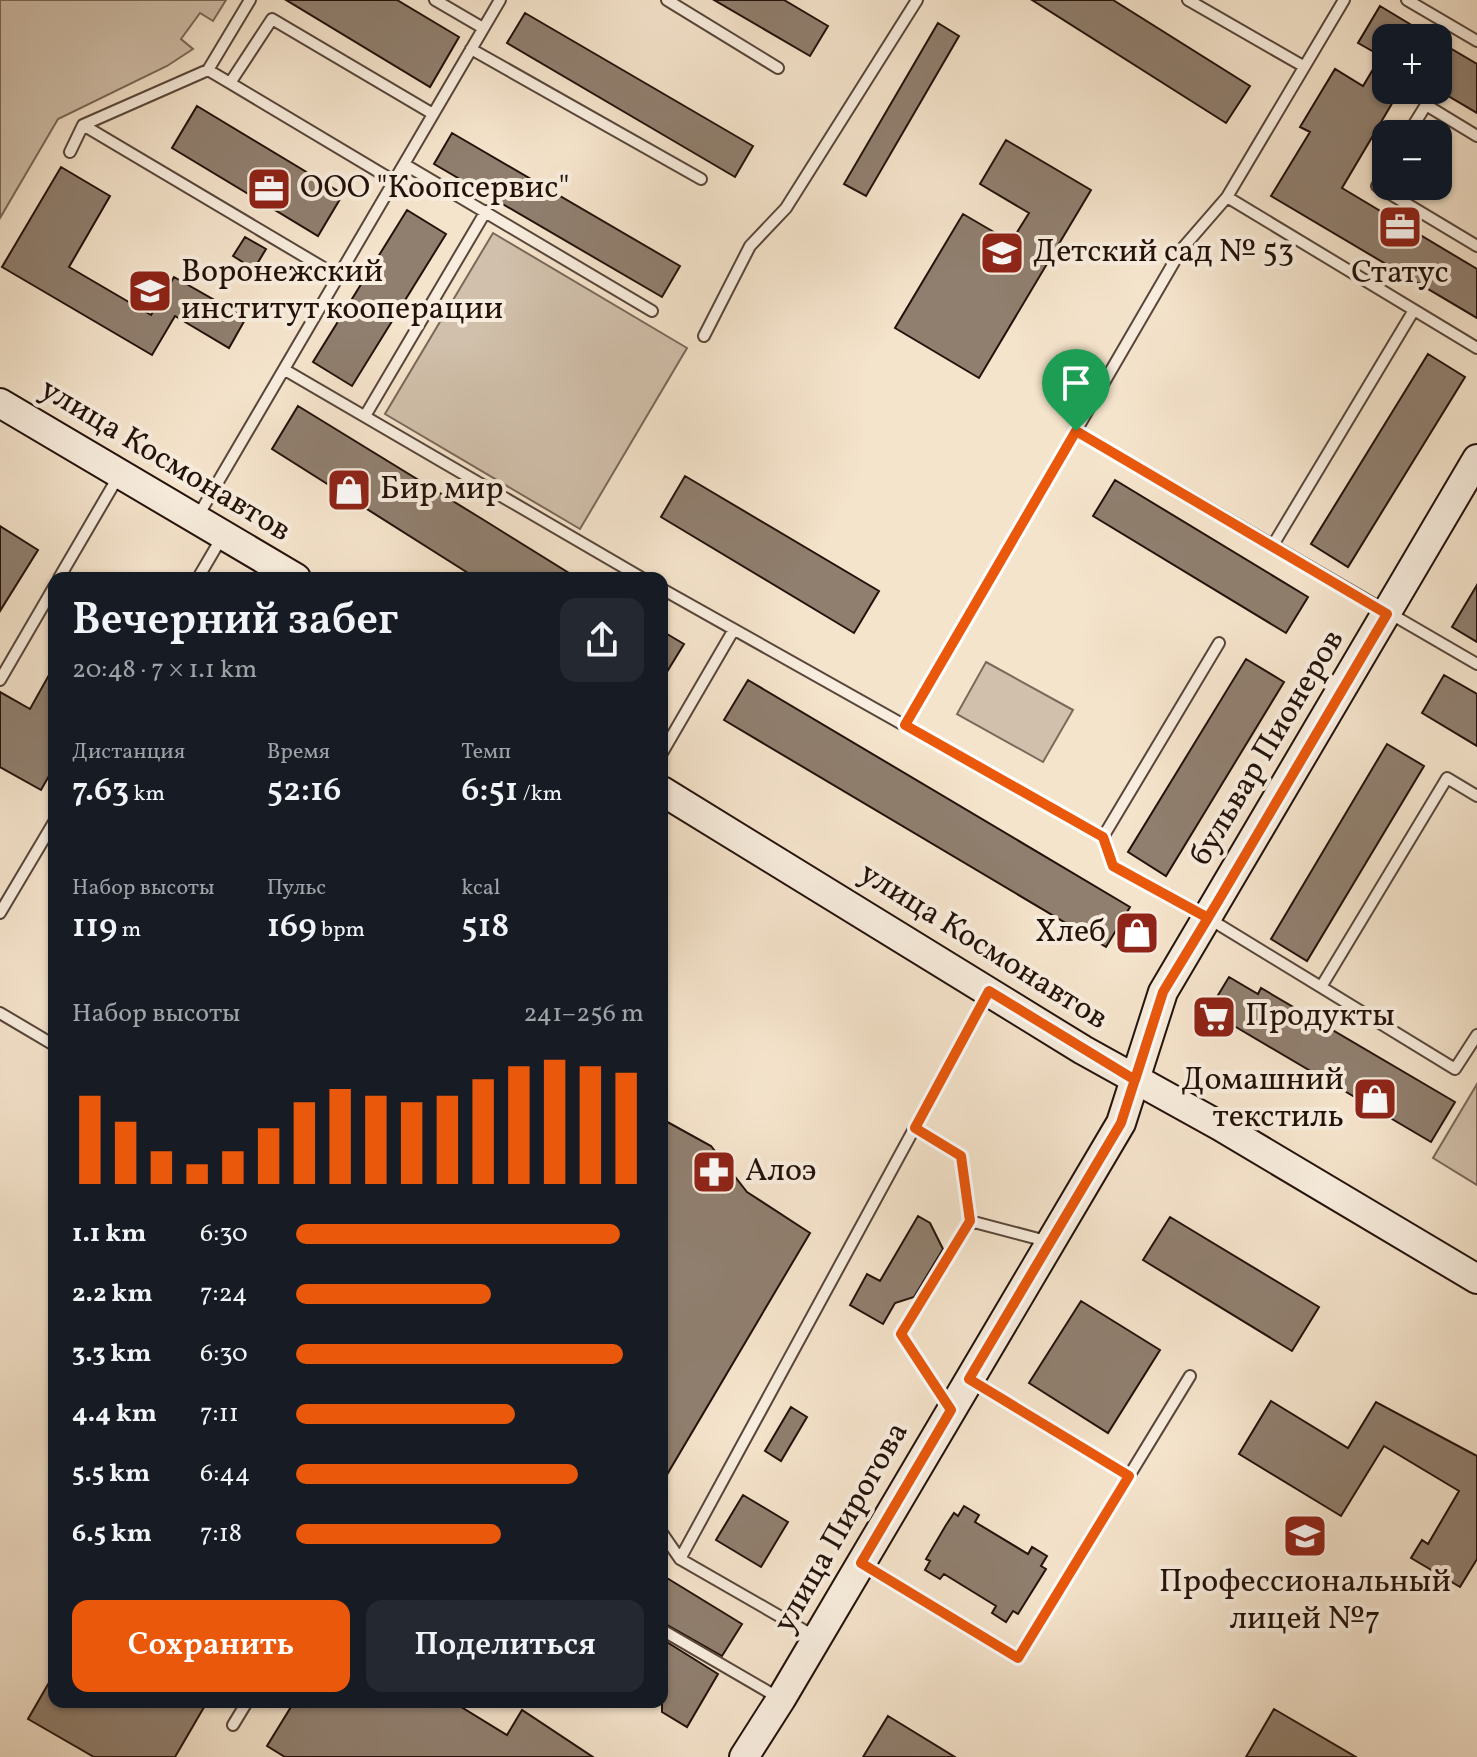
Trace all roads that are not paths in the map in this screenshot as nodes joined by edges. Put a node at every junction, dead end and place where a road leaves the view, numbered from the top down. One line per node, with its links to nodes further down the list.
1 (250, 0): 14 (lane)
2 (435, 0): 9 (lane)
3 (500, 0): 9 (lane)
4 (667, 0): 13 (lane)
5 (917, 0): 33 (lane)
6 (1188, 0): 12 (lane)
7 (1344, 0): 12 (lane)
8 (1407, 0): 10 (lane)
9 (483, 28): 11 (lane)
10 (1477, 41)
11 (471, 49): 16 (lane); 24 (lane)
12 (1303, 66): 26 (lane)
13 (778, 68)
14 (208, 70): 15 (lane); 20 (lane)
15 (230, 83): 16 (lane); 25 (lane)
16 (433, 114): 23 (lane)
17 (1417, 120): 18 (lane)
18 (1451, 120)
19 (1452, 121): 21 (lane)
20 (83, 125): 22 (lane); 30 (lane)
21 (1477, 136)
22 (70, 152)
23 (404, 164): 25 (lane); 28 (lane)
24 (701, 179)
25 (394, 181): 30 (lane)
26 (1227, 197): 31 (lane); 38 (lane)
27 (1400, 200): 29 (lane)
28 (486, 211): 32 (lane); 37 (lane)
29 (1477, 246)
30 (339, 277): 35 (lane)
31 (1414, 310): 34 (lane); 43 (lane)
32 (652, 311)
33 (704, 336)
34 (1477, 348)
35 (285, 370): 37 (lane); 41 (lane)
36 (0, 403): 40 (street, улица Космонавтов)
37 (365, 416): 47 (lane)
38 (1076, 431): 43 (lane); 55 (lane)
39 (1477, 459): 50 (street, бульвар Пионеров)
40 (119, 475): 41 (street, улица Космонавтов); 44 (lane)
41 (196, 520): 42 (street, улица Космонавтов)
42 (223, 535): 45 (lane); 46 (street, улица Космонавтов)
43 (1273, 545): 50 (lane)
44 (62, 572)
45 (201, 572)
46 (286, 572)
47 (632, 572)
48 (668, 593): 51 (lane)
49 (48, 597): 54 (lane)
50 (1387, 614): 53 (lane); 62 (street, бульвар Пионеров)
51 (733, 631): 55 (lane); 56 (lane)
52 (1219, 643): 60 (lane)
53 (1477, 664)
54 (0, 680)
55 (905, 725): 60 (lane)
56 (668, 743)
57 (668, 795): 64 (street, улица Космонавтов)
58 (1477, 796): 63 (lane)
59 (48, 832): 61 (lane)
60 (1103, 837): 62 (lane)
61 (0, 913)
62 (1208, 918): 63 (lane); 68 (street, бульвар Пионеров)
63 (1321, 987): 66 (lane)
64 (989, 991): 68 (street, улица Космонавтов); 69 (lane)
65 (0, 1013): 67 (lane)
66 (1477, 1035)
67 (48, 1041)
68 (1135, 1080): 71 (street, улица Пирогова); 72 (street, улица Космонавтов)
69 (915, 1128): 70 (lane); 78 (lane)
70 (970, 1221): 71 (lane); 75 (lane)
71 (1052, 1243): 74 (street, улица Пирогова)
72 (1477, 1279)
73 (1190, 1376): 76 (lane)
74 (969, 1379): 75 (street, улица Пирогова); 76 (lane)
75 (951, 1410): 79 (street, улица Пирогова)
76 (1129, 1476): 79 (lane)
77 (668, 1542): 78 (lane)
78 (680, 1559): 81 (lane)
79 (861, 1563): 81 (street, улица Пирогова)
80 (668, 1633): 82 (lane)
81 (817, 1638): 82 (street, улица Пирогова)
82 (781, 1699): 85 (street, улица Пирогова)
83 (243, 1708): 84 (lane)
84 (233, 1725)
85 (744, 1757)

